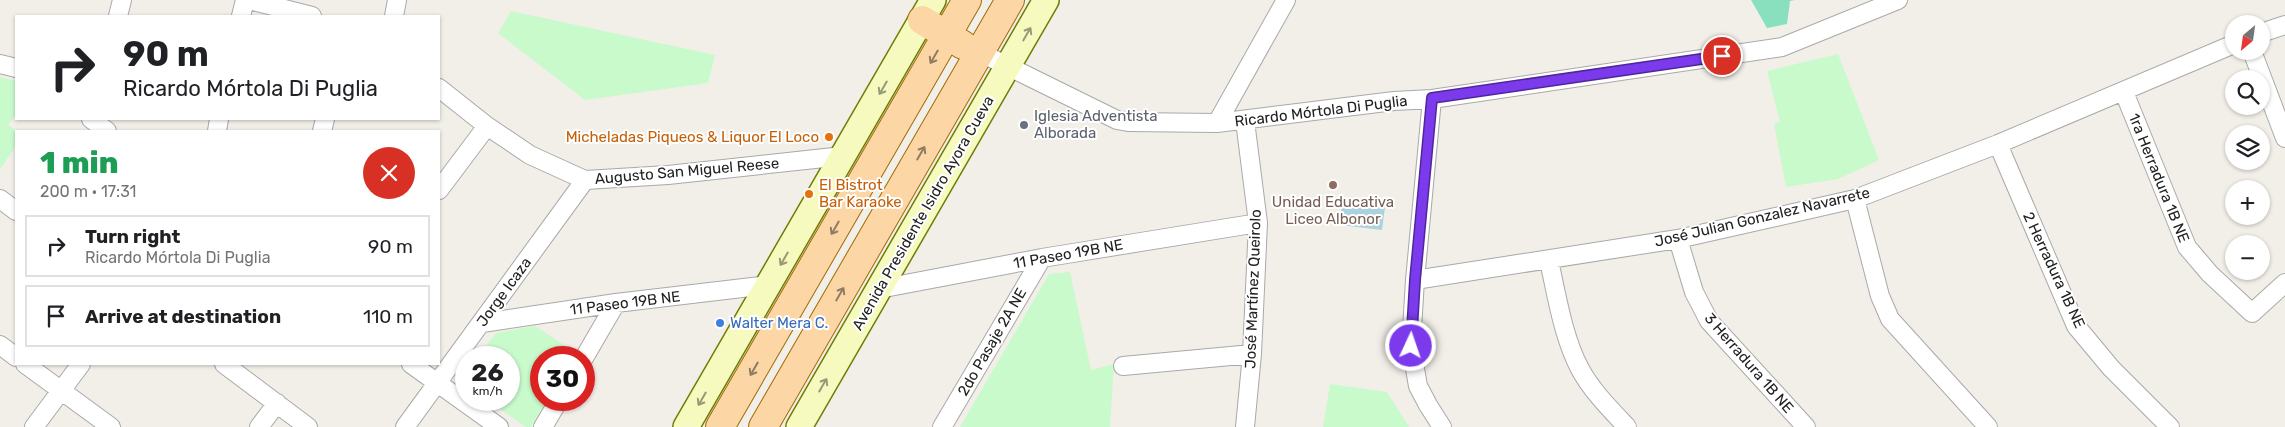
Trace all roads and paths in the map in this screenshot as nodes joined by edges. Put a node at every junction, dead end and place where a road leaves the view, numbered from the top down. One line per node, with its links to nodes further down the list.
1 (122, 0): 11 (street)
2 (245, 0): 12 (street)
3 (249, 0): 13 (street)
4 (397, 0): 14 (street)
5 (967, 0): 17 (main road)
6 (1010, 0): 19 (main road)
7 (1046, 0): 22 (main road, Avenida Presidente Isidro Ayora Cueva, one-way to 7)
8 (1286, 0): 29 (street)
9 (1898, 0): 26 (street, Ricardo Mórtola Di Puglia)
10 (928, 10): 17 (main road); 33 (main road, one-way to 33)
11 (118, 15)
12 (241, 15)
13 (308, 15)
14 (394, 15)
15 (2285, 25): 16 (street)
16 (2270, 30)
17 (948, 34): 27 (main road); 70 (main road, one-way to 70)
18 (2225, 48): 25 (street, José Julian Gonzalez Navarrete)
19 (980, 52): 22 (street); 27 (main road)
20 (2255, 60): 31 (street)
21 (0, 64): 23 (street)
22 (1008, 67): 29 (street, Ricardo Mórtola Di Puglia); 46 (main road, Avenida Presidente Isidro Ayora Cueva)
23 (15, 68)
24 (440, 89): 30 (street, Augusto San Miguel Reese)
25 (2124, 92): 32 (street, José Julian Gonzalez Navarrete); 44 (street, 1ra Herradura 1B NE)
26 (1432, 98): 28 (street, Ricardo Mórtola Di Puglia); 43 (street)
27 (943, 115): 71 (main road, one-way to 27)
28 (1245, 121): 29 (street, Ricardo Mórtola Di Puglia); 39 (street, José Martínez Queirolo)
29 (1217, 123)
30 (487, 126): 34 (street, Augusto San Miguel Reese); 35 (street)
31 (2285, 138)
32 (1998, 144): 37 (street, José Julian Gonzalez Navarrete); 79 (street, 2 Herradura 1B NE)
33 (843, 156): 34 (street, Augusto San Miguel Reese); 45 (main road, one-way to 45)
34 (585, 180): 48 (street, Jorge Icaza)
35 (440, 189)
36 (0, 199): 38 (street)
37 (1855, 199): 40 (street, José Julian Gonzalez Navarrete); 78 (street)
38 (15, 210)
39 (1258, 223): 41 (street, 11 Paseo 19B NE); 51 (street, José Martínez Queirolo)
40 (1678, 239): 42 (street, José Julian Gonzalez Navarrete); 77 (street, 3 Herradura 1B NE)
41 (1042, 258): 46 (street, 11 Paseo 19B NE); 73 (street, 2do Pasaje 2A NE)
42 (1549, 261): 43 (street, José Julian Gonzalez Navarrete); 76 (street)
43 (1415, 280): 75 (street)
44 (2285, 283)
45 (768, 285): 47 (street, 11 Paseo 19B NE); 69 (main road, one-way to 69)
46 (879, 289): 72 (main road, Avenida Presidente Isidro Ayora Cueva, one-way to 46)
47 (616, 303): 48 (street, 11 Paseo 19B NE); 50 (street)
48 (482, 323): 58 (street, Jorge Icaza)
49 (0, 345): 52 (street)
50 (591, 346)
51 (1252, 354): 57 (street); 74 (street, José Martínez Queirolo)
52 (15, 356)
53 (26, 365): 59 (street)
54 (80, 365): 59 (street)
55 (225, 365): 60 (street)
56 (412, 365): 58 (street)
57 (1123, 366)
58 (438, 384): 66 (street, Jorge Icaza); 67 (street)
59 (61, 390): 62 (street); 63 (street)
60 (277, 403): 64 (street); 65 (street)
61 (552, 411): 68 (street)
62 (34, 427)
63 (111, 427)
64 (259, 427)
65 (308, 427)
66 (405, 427)
67 (499, 427)
68 (543, 427)
69 (686, 427)
70 (720, 427)
71 (763, 427)
72 (799, 427)
73 (942, 427)
74 (1245, 427)
75 (1442, 427)
76 (1627, 427)
77 (1806, 427)
78 (1988, 427)
79 (2170, 427)

